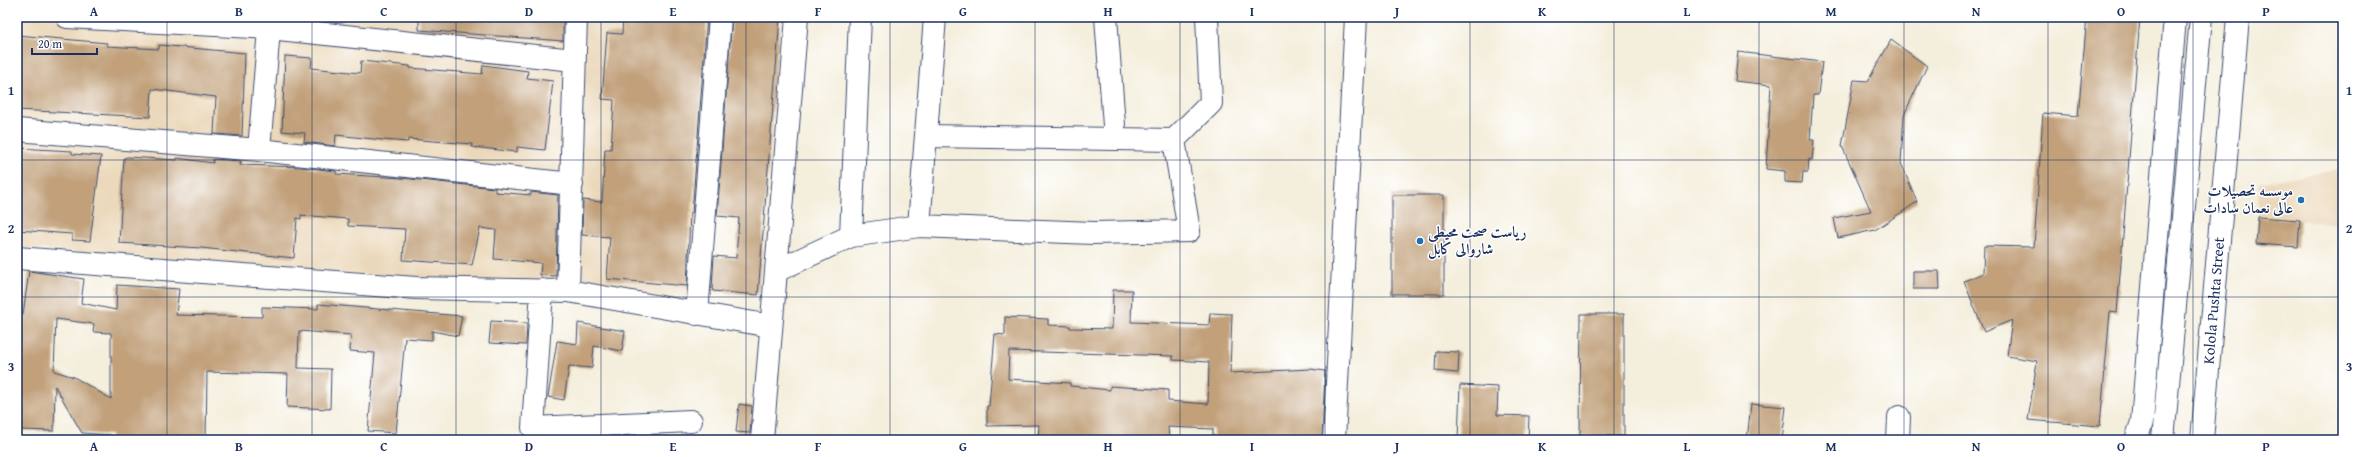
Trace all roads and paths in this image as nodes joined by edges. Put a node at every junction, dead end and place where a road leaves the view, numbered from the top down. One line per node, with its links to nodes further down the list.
1 (67, 17): 13 (main road)
2 (576, 17): 14 (main road)
3 (720, 17): 27 (main road)
4 (797, 17): 24 (main road)
5 (860, 17): 22 (main road)
6 (935, 17): 16 (main road)
7 (1106, 17): 17 (main road)
8 (1207, 17): 18 (main road)
9 (1356, 17): 32 (main road)
10 (2175, 17): 34 (main road)
11 (2201, 17): 35 (main road)
12 (2238, 17): 36 (main road, Kolola Pushta Street)
13 (270, 22): 14 (main road); 19 (main road)
14 (574, 60): 20 (main road)
15 (17, 130): 19 (main road)
16 (926, 136): 17 (main road); 21 (main road)
17 (1115, 139): 18 (main road)
18 (1174, 140): 21 (main road)
19 (259, 150): 20 (main road)
20 (572, 184): 26 (main road)
21 (919, 226): 22 (main road)
22 (851, 236): 24 (main road)
23 (17, 258): 25 (main road)
24 (776, 271): 28 (main road)
25 (542, 290): 26 (main road); 30 (main road)
26 (568, 291): 27 (main road)
27 (697, 314): 28 (main road)
28 (771, 326): 31 (main road)
29 (1899, 417): 33 (main road)
30 (691, 421)
31 (762, 440)
32 (1334, 440)
33 (1898, 440)
34 (2136, 440)
35 (2163, 440)
36 (2202, 440)

